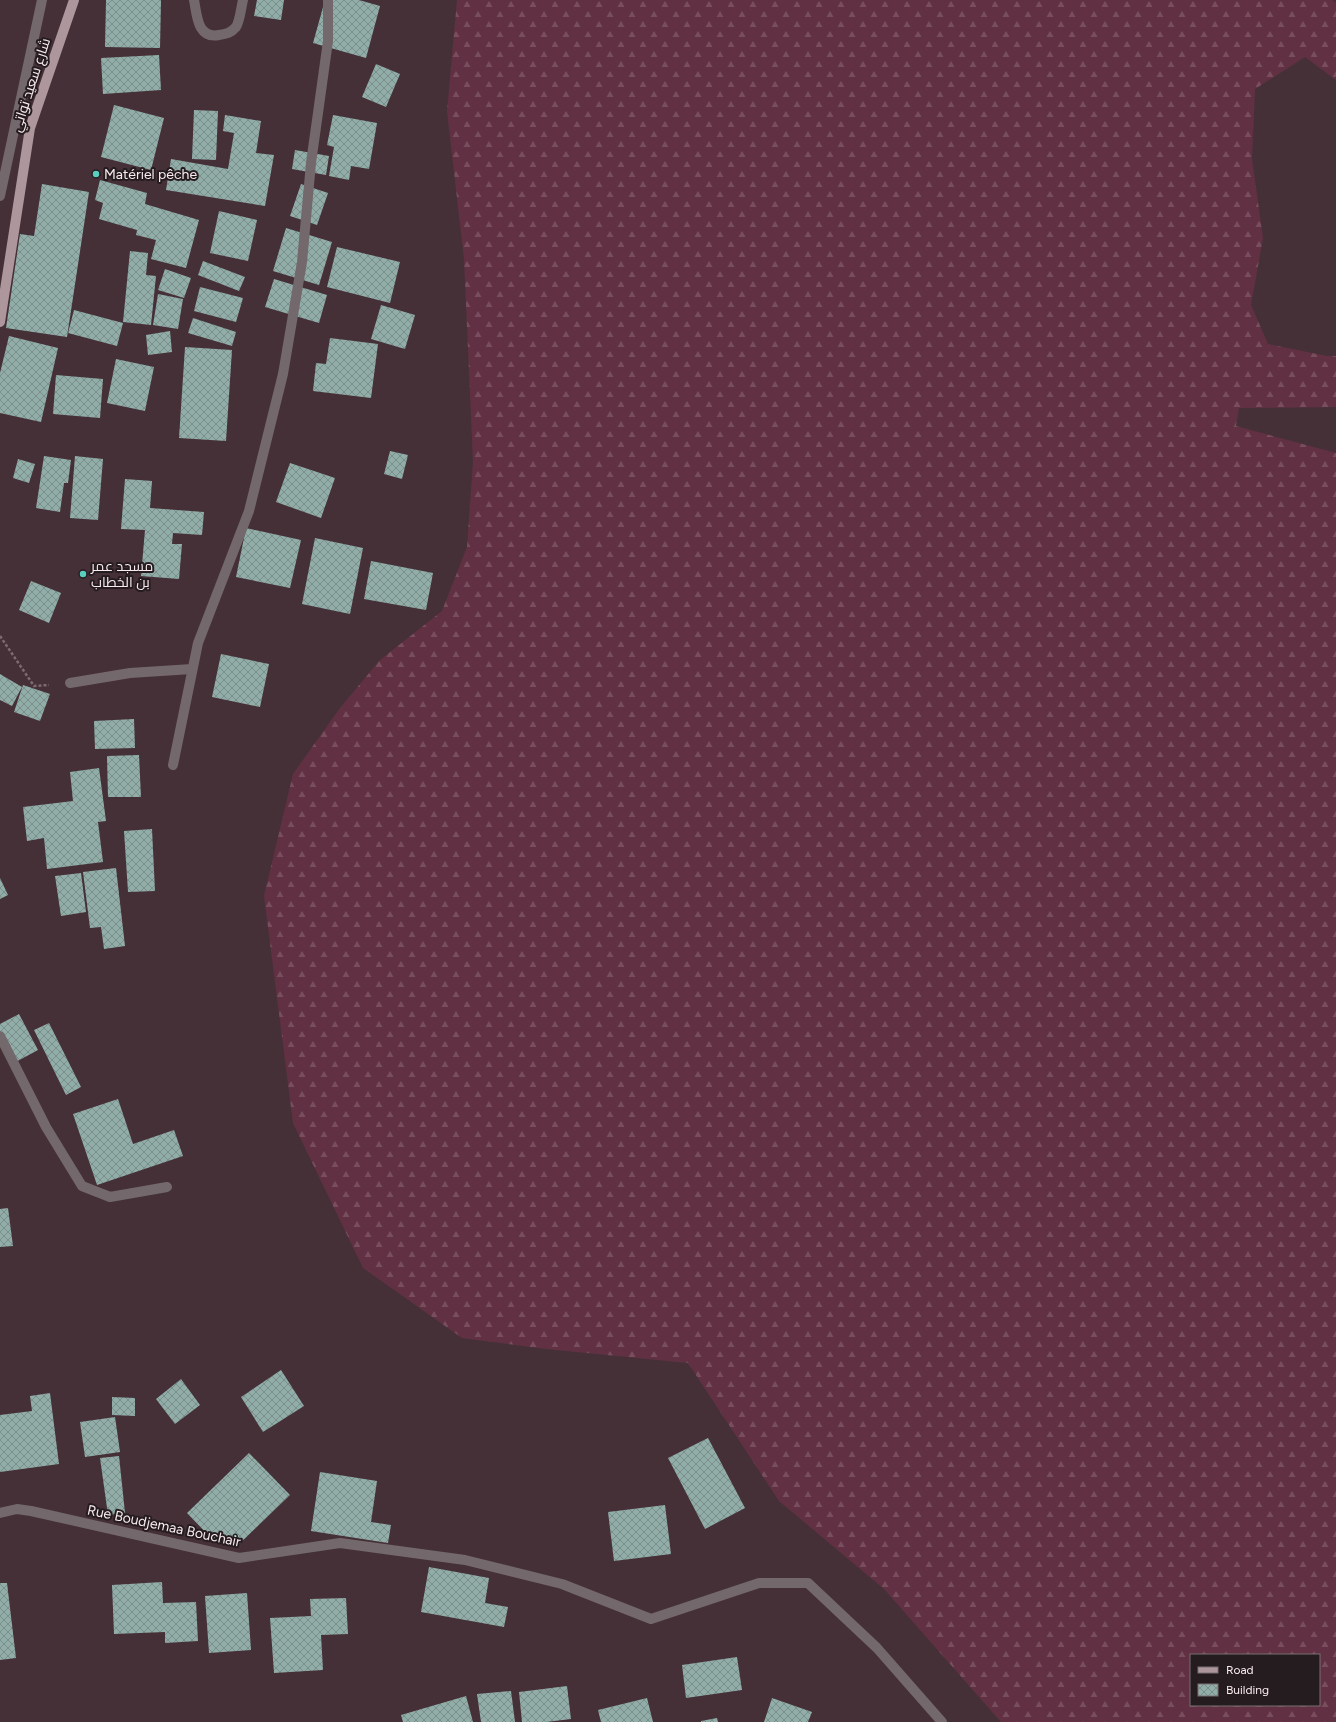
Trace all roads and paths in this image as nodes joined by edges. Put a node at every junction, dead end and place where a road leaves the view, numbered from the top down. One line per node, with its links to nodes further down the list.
1 (42, 0): 6 (street)
2 (74, 0): 7 (main road, شارع سعيد تواتي)
3 (194, 0): 4 (street)
4 (243, 0)
5 (328, 0): 9 (street)
6 (0, 196)
7 (0, 322)
8 (0, 636): 10 (path)
9 (192, 669): 10 (street); 11 (street)
10 (70, 683)
11 (173, 765)
12 (0, 1036): 13 (street)
13 (166, 1188)
14 (0, 1513): 15 (street, Rue Boudjemaa Bouchair)
15 (942, 1722)

